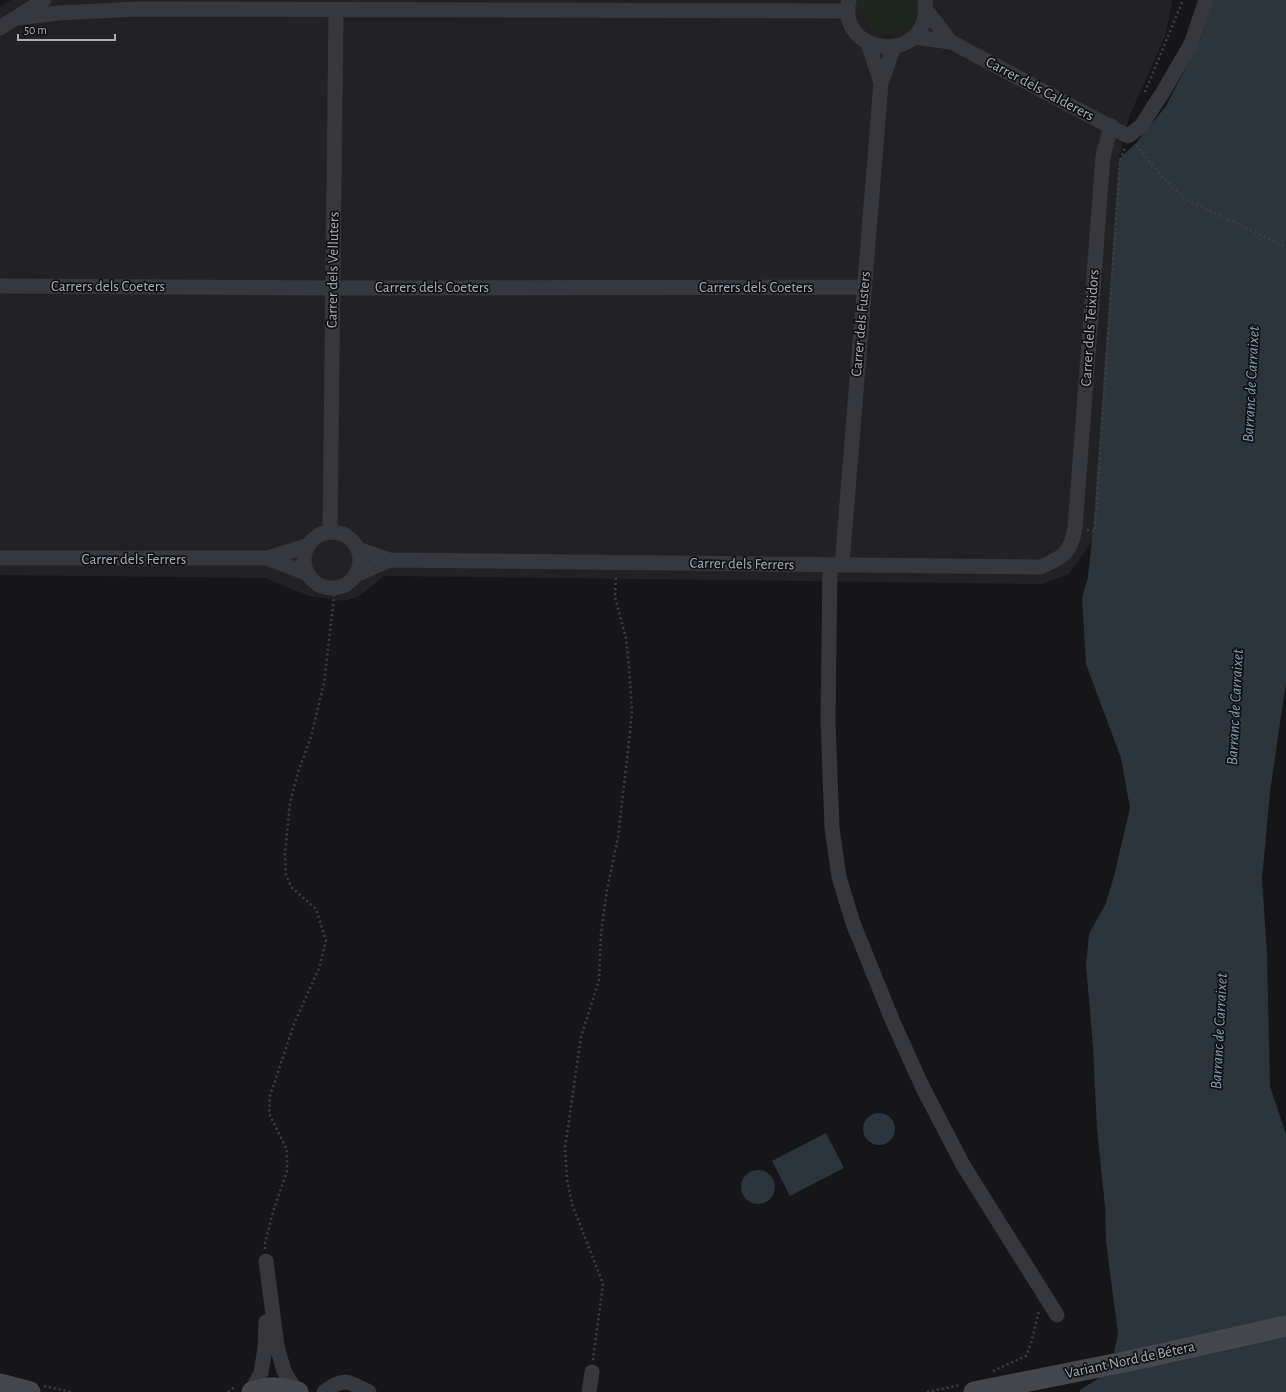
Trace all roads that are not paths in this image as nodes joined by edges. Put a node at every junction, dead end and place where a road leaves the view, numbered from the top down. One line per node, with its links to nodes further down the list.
1 (44, 0): 7 (street)
2 (1206, 0): 14 (street, Carrer dels Calderers)
3 (133, 4): 6 (street); 7 (street)
4 (848, 5): 6 (street); 11 (street)
5 (926, 5): 9 (street); 10 (street, Carrer dels Calderers)
6 (336, 9): 17 (street, Carrer dels Velluters)
7 (16, 18): 8 (street)
8 (0, 28)
9 (914, 37): 10 (street, Carrer dels Calderers); 12 (street)
10 (951, 42): 14 (street, Carrer dels Calderers)
11 (868, 43): 12 (street); 13 (street, Carrer dels Fusters)
12 (894, 47): 13 (street, Carrer dels Fusters)
13 (881, 83): 16 (street, Carrer dels Fusters)
14 (1110, 126): 18 (street, Carrer dels Teixidors)
15 (0, 286): 17 (street, Carrers dels Coeters)
16 (864, 287): 17 (street, Carrers dels Coeters); 25 (street, Carrer dels Fusters)
17 (333, 288): 19 (street, Carrer dels Velluters)
18 (1075, 530): 25 (street, Carrer dels Ferrers)
19 (330, 531): 20 (street); 21 (street)
20 (307, 546): 23 (street, Carrer dels Ferrers); 26 (street)
21 (358, 550): 24 (street, Carrer dels Ferrers); 27 (street)
22 (0, 558): 23 (street, Carrer dels Ferrers)
23 (268, 558): 26 (street, Carrer dels Ferrers)
24 (390, 560): 25 (street, Carrer dels Ferrers); 27 (street, Carrer dels Ferrers)
25 (836, 565): 28 (street, Carrer dels Fusters)
26 (306, 572): 27 (street)
27 (356, 575)
28 (1057, 1315)
29 (1286, 1326): 33 (main road, Variant Nord de Bétera)
30 (1286, 1338): 33 (main road, Variant Nord de Bétera)
31 (592, 1372): 39 (street)
32 (0, 1384): 34 (main road)
33 (1028, 1388): 40 (main road, Variant Nord de Bétera)
34 (30, 1392)
35 (251, 1392): 36 (main road); 36 (street)
36 (297, 1392)
37 (324, 1392): 38 (street)
38 (369, 1392)
39 (589, 1392)
40 (974, 1392)

